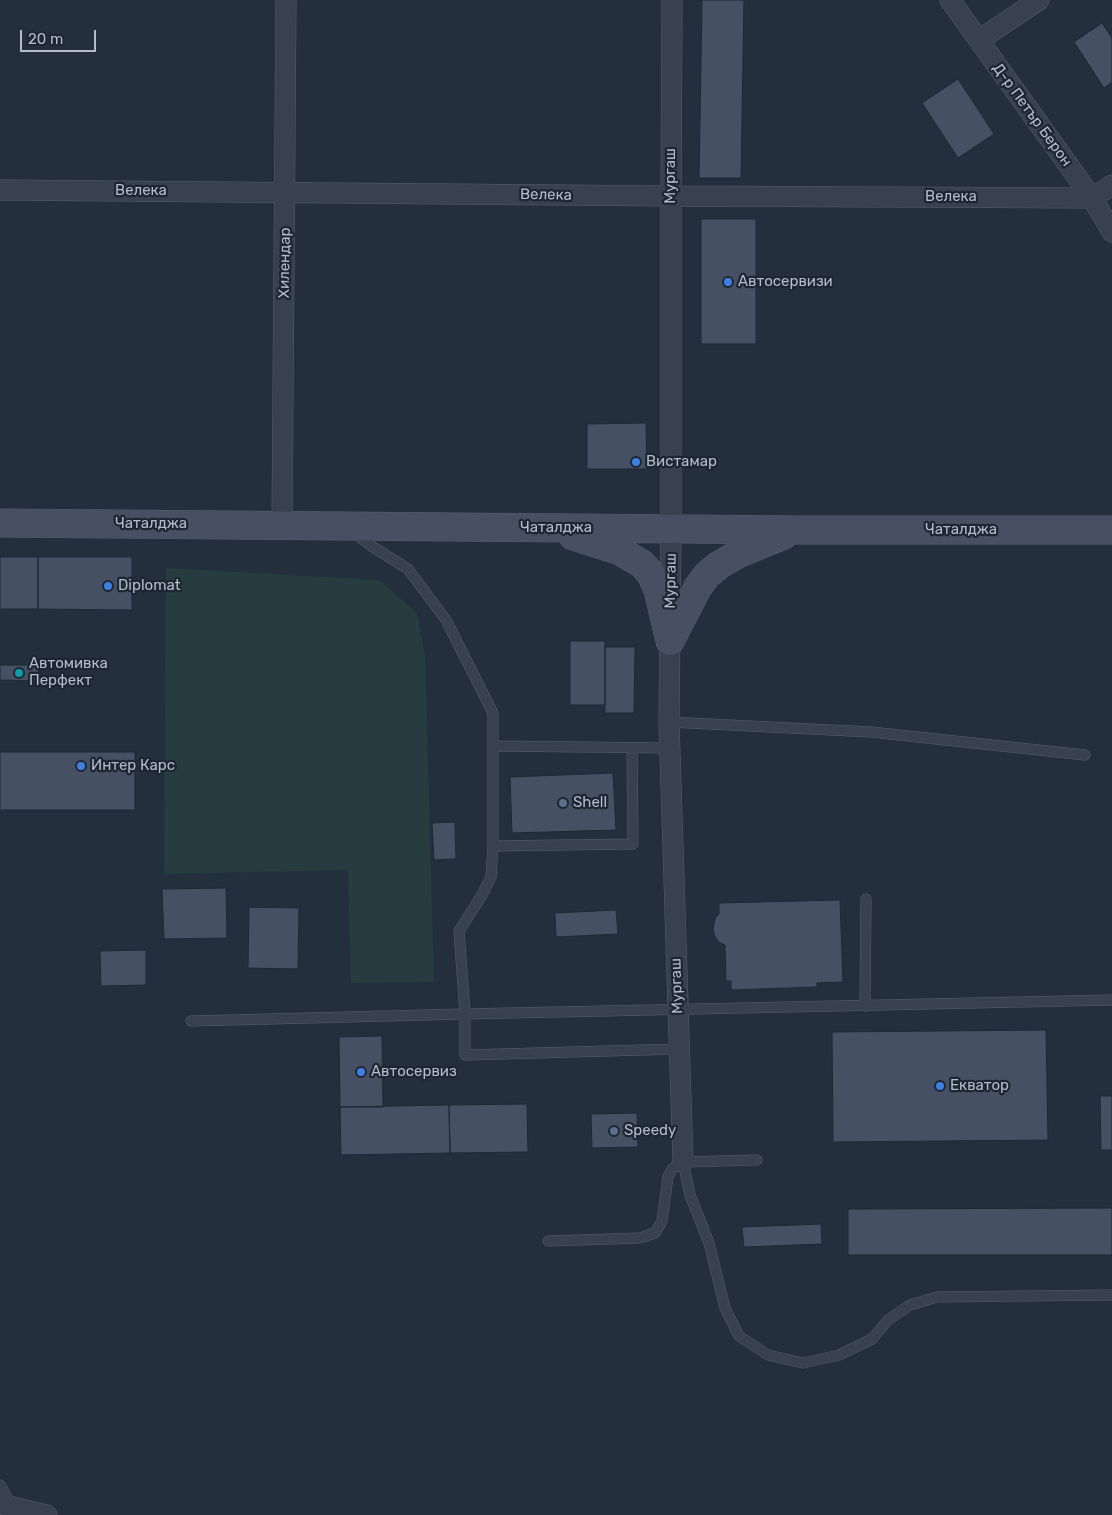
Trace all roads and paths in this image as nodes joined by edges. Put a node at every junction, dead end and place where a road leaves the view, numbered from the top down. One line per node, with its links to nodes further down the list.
1 (286, 0): 8 (street, Хилендар)
2 (672, 0): 9 (street, Мургаш)
3 (950, 0): 5 (street, Д-р Петър Берон)
4 (1039, 0): 5 (street)
5 (978, 40): 10 (street, Д-р Петър Берон)
6 (1112, 185): 10 (street)
7 (0, 190): 8 (street, Велека)
8 (286, 192): 9 (street, Велека); 13 (street, Хилендар)
9 (670, 196): 10 (street, Велека); 16 (street, Мургаш)
10 (1092, 198): 11 (street, Д-р Петър Берон)
11 (1112, 232)
12 (0, 523): 13 (main road, Чаталджа)
13 (282, 525): 14 (main road, Чаталджа)
14 (345, 526): 15 (main road, Чаталджа); 21 (lane)
15 (546, 528): 16 (main road, Чаталджа); 19 (main road)
16 (672, 528): 17 (main road, Чаталджа); 19 (street, Мургаш)
17 (798, 530): 18 (main road, Чаталджа); 19 (main road)
18 (1112, 530)
19 (670, 641): 20 (street, Мургаш)
20 (669, 722): 23 (street, Мургаш); 24 (lane)
21 (493, 746): 22 (lane); 25 (lane)
22 (632, 748): 23 (lane); 25 (lane)
23 (670, 748): 29 (street, Мургаш)
24 (1085, 755)
25 (493, 846): 30 (lane)
26 (866, 899): 28 (lane)
27 (1112, 1000): 28 (lane)
28 (865, 1006): 29 (lane)
29 (678, 1010): 30 (lane); 32 (street, Мургаш)
30 (464, 1014): 31 (lane); 32 (lane)
31 (192, 1022)
32 (679, 1049): 34 (street, Мургаш)
33 (757, 1160): 34 (lane)
34 (682, 1162): 35 (lane); 36 (lane)
35 (548, 1241)
36 (1112, 1295)
37 (0, 1485): 38 (lane)
38 (6, 1505): 39 (street)
39 (47, 1515)

